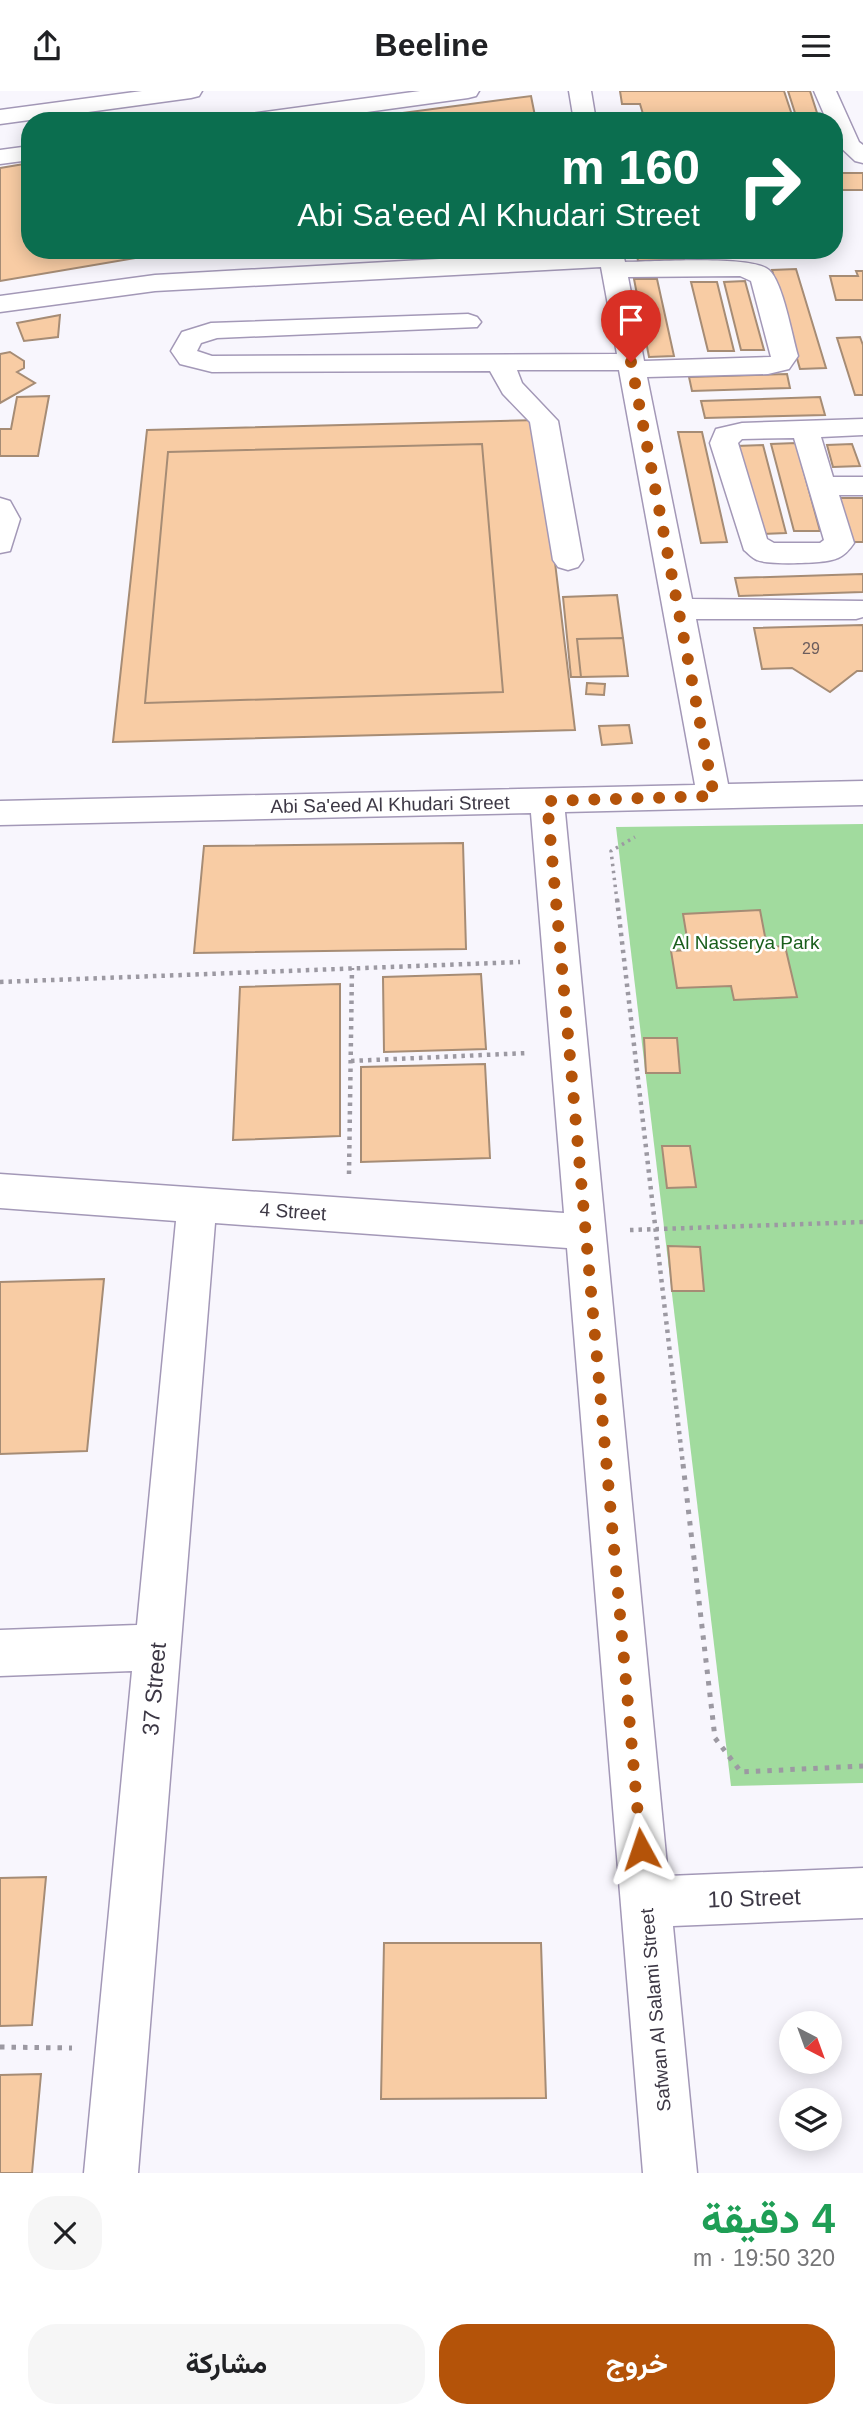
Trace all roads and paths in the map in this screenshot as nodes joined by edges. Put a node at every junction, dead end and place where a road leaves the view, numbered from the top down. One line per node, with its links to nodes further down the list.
1 (191, 91): 5 (street)
2 (468, 91): 6 (street)
3 (580, 91): 7 (street)
4 (825, 91): 8 (street)
5 (37, 112)
6 (316, 112)
7 (584, 112)
8 (840, 112)
9 (21, 114): 10 (street)
10 (0, 117)
11 (852, 128): 13 (street)
12 (21, 154): 14 (street)
13 (863, 156)
14 (0, 157)
15 (612, 260): 16 (street); 20 (street); 20 (street)
16 (466, 293): 17 (street); 19 (street); 19 (street)
17 (0, 305)
18 (502, 363): 19 (street); 20 (street); 27 (street)
19 (471, 364)
20 (632, 365): 29 (street)
21 (863, 427): 22 (street)
22 (805, 429): 23 (street); 23 (street)
23 (822, 486): 24 (street)
24 (863, 486)
25 (0, 507): 26 (street)
26 (0, 544)
27 (568, 560)
28 (856, 608): 29 (street)
29 (678, 609): 31 (street)
30 (863, 793): 31 (street, Abi Sa'eed Al Khudari Street)
31 (714, 796): 32 (street, Abi Sa'eed Al Khudari Street)
32 (547, 801): 33 (street, Abi Sa'eed Al Khudari Street); 35 (street, Safwan Al Salami Street)
33 (0, 813)
34 (645, 837): 44 (path)
35 (561, 960): 36 (path); 38 (street, Safwan Al Salami Street)
36 (352, 968): 37 (path); 39 (path)
37 (0, 982)
38 (569, 1051): 39 (path); 45 (street, Safwan Al Salami Street)
39 (351, 1061): 42 (path)
40 (0, 1191): 41 (street, 4 Street)
41 (197, 1205): 42 (street, 4 Street); 46 (street, 37 Street)
42 (348, 1215): 45 (street, 4 Street)
43 (863, 1222): 44 (path)
44 (656, 1230): 45 (path); 48 (path)
45 (586, 1232): 50 (street, Safwan Al Salami Street)
46 (158, 1647): 47 (street); 52 (street, 37 Street)
47 (0, 1653)
48 (863, 1766)
49 (863, 1893): 50 (street, 10 Street)
50 (646, 1902): 54 (street, Safwan Al Salami Street)
51 (0, 2047): 52 (path)
52 (122, 2048): 53 (street, 37 Street)
53 (111, 2173)
54 (670, 2173)

